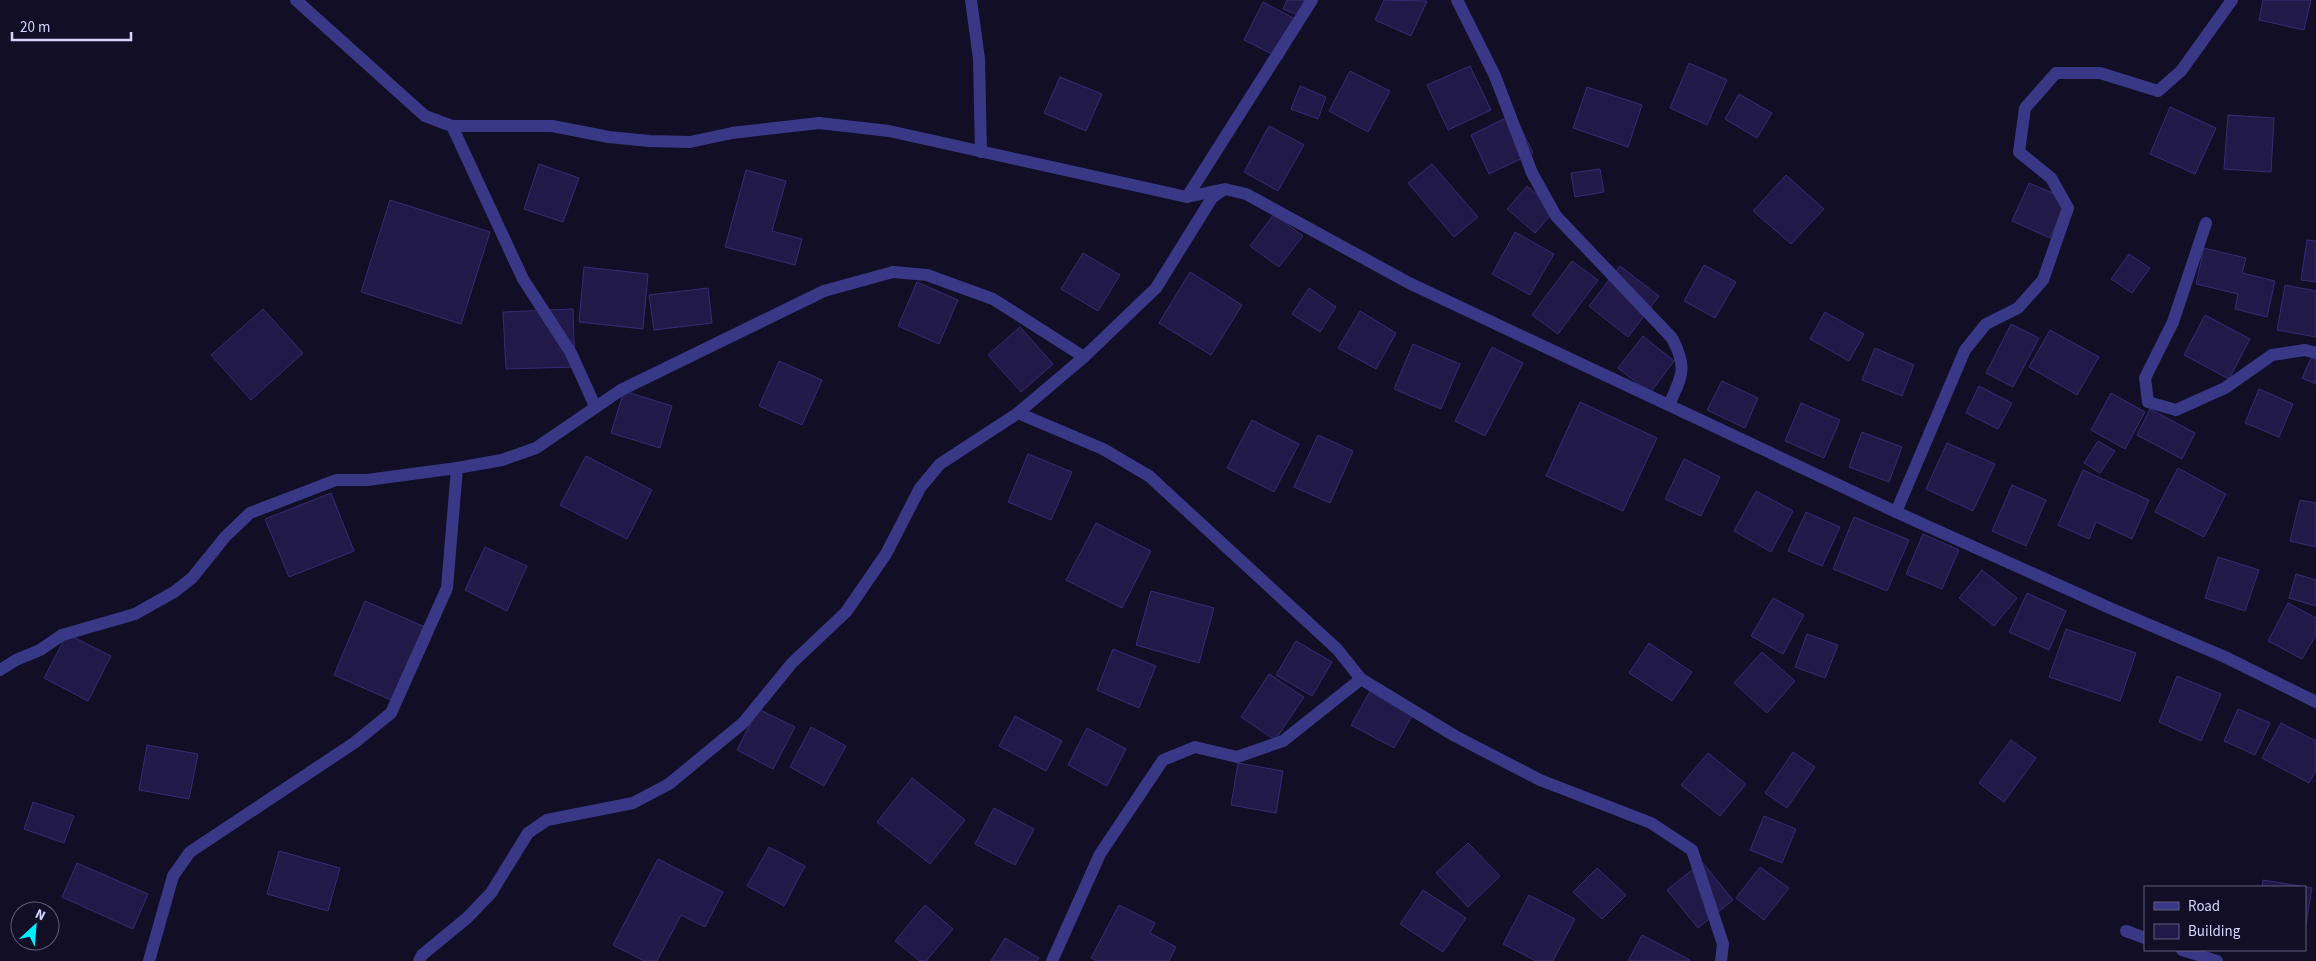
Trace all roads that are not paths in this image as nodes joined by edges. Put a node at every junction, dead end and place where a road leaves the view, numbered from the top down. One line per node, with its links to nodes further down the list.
1 (296, 0): 6 (street)
2 (971, 0): 7 (street)
3 (1312, 0): 9 (street)
4 (1456, 0): 13 (street)
5 (2232, 0): 17 (street)
6 (452, 126): 7 (street); 14 (street)
7 (981, 152): 9 (street)
8 (1225, 188): 9 (street); 12 (street); 13 (street)
9 (1187, 197)
10 (2206, 223): 11 (street)
11 (2316, 353)
12 (1084, 357): 14 (street); 15 (street)
13 (1668, 405): 17 (street)
14 (595, 406): 16 (street)
15 (1018, 413): 19 (street); 25 (street)
16 (456, 468): 18 (street); 24 (street)
17 (1896, 512): 20 (street)
18 (0, 670)
19 (1361, 679): 26 (street); 27 (street)
20 (2316, 702)
21 (2126, 932): 22 (street)
22 (2144, 938)
23 (2185, 951): 28 (street)
24 (149, 961)
25 (419, 961)
26 (1052, 961)
27 (1722, 961)
28 (2217, 961)

